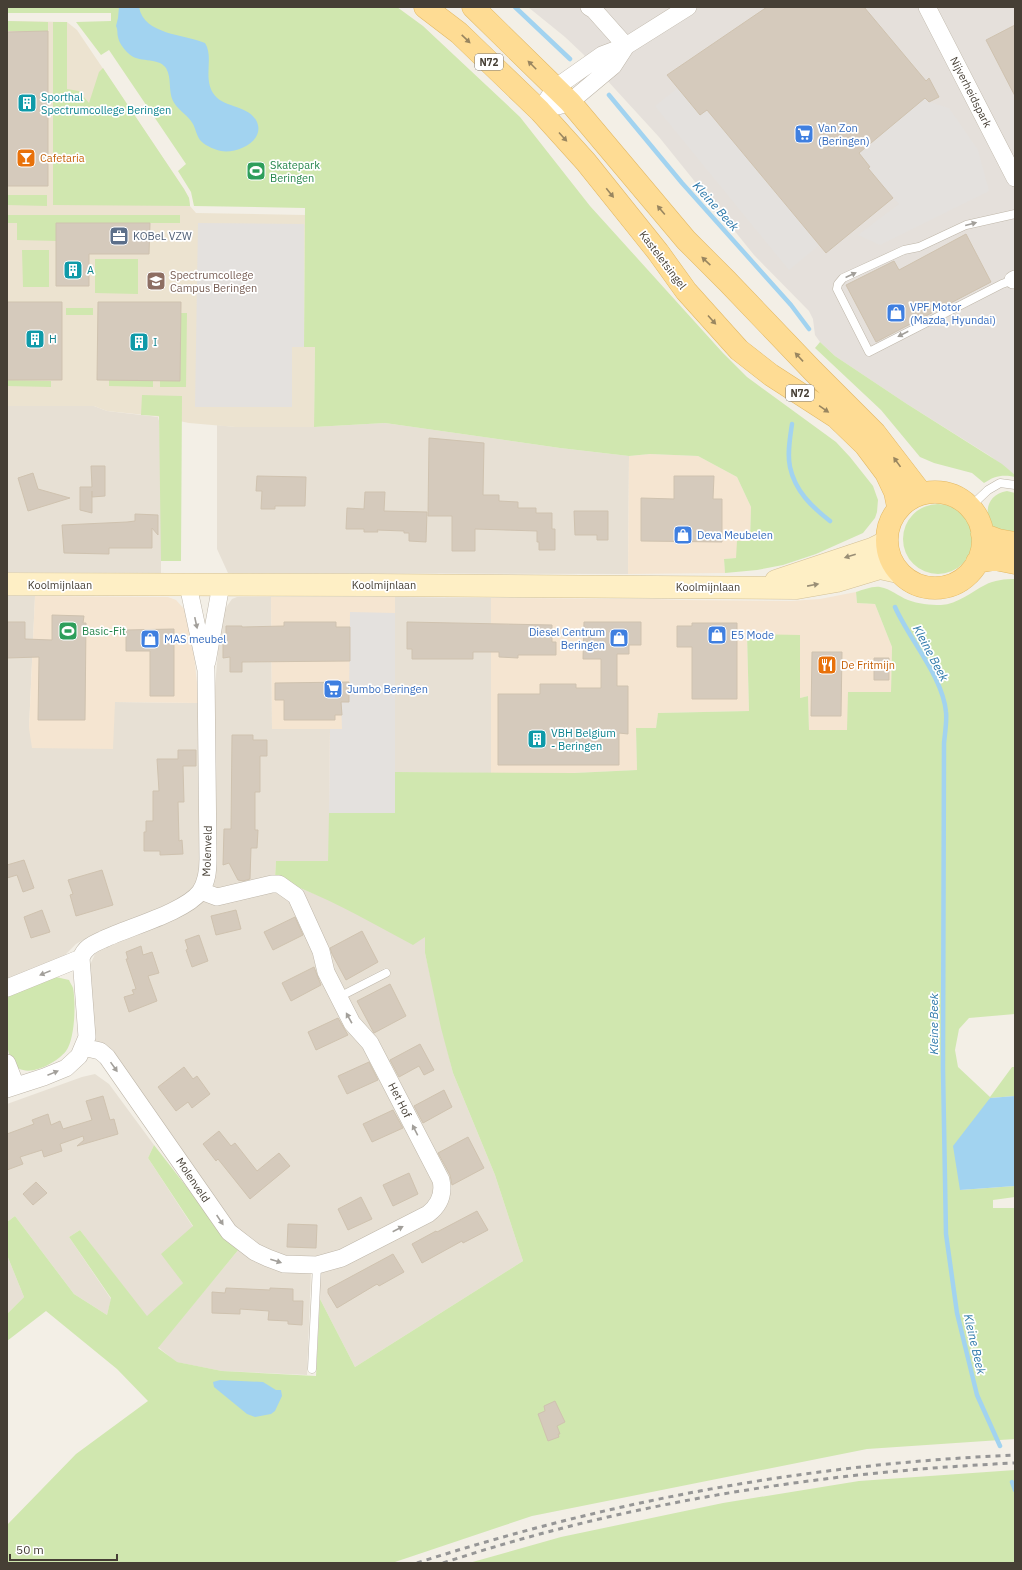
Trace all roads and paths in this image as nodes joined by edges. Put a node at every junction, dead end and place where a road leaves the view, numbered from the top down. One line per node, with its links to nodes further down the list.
1 (425, 7): 8 (main road, Kasteletsingel / N72, one-way to 8)
2 (473, 7): 7 (main road, N72, one-way to 2)
3 (589, 7): 6 (street)
4 (688, 7): 6 (street)
5 (927, 7): 9 (street, Nijverheidspark)
6 (626, 46): 7 (street)
7 (562, 95): 8 (street); 13 (main road, N72, one-way to 7)
8 (540, 111): 14 (main road, Kasteletsingel / N72, one-way to 14)
9 (1015, 178)
10 (1015, 214): 11 (lane, one-way to 10)
11 (1014, 280)
12 (1015, 485): 15 (lane)
13 (920, 493): 14 (main road); 15 (main road)
14 (898, 507): 17 (main road)
15 (970, 507): 16 (main road)
16 (982, 534): 18 (main road); 19 (main road)
17 (886, 542): 21 (main road); 25 (street, Koolmijnlaan, one-way to 25)
18 (1015, 543)
19 (977, 562): 20 (main road); 21 (main road)
20 (1015, 563)
21 (898, 572): 25 (street, Koolmijnlaan, one-way to 21)
22 (7, 584): 23 (street, Koolmijnlaan)
23 (188, 585): 24 (street, Koolmijnlaan); 26 (street, one-way to 26)
24 (220, 585): 25 (street, Koolmijnlaan); 26 (street)
25 (761, 587)
26 (206, 670): 27 (street, Molenveld)
27 (201, 891): 28 (street, Molenveld); 31 (street, Het Hof)
28 (81, 958): 30 (street, Molenveld, one-way to 30); 32 (street)
29 (386, 973): 31 (lane)
30 (7, 988)
31 (339, 997): 36 (street, Het Hof, one-way to 31)
32 (83, 1048): 34 (street, one-way to 32); 35 (street, Molenveld, one-way to 35)
33 (7, 1062): 34 (street)
34 (12, 1087)
35 (242, 1244): 36 (street, Het Hof, one-way to 36)
36 (317, 1265): 37 (lane)
37 (312, 1369)

